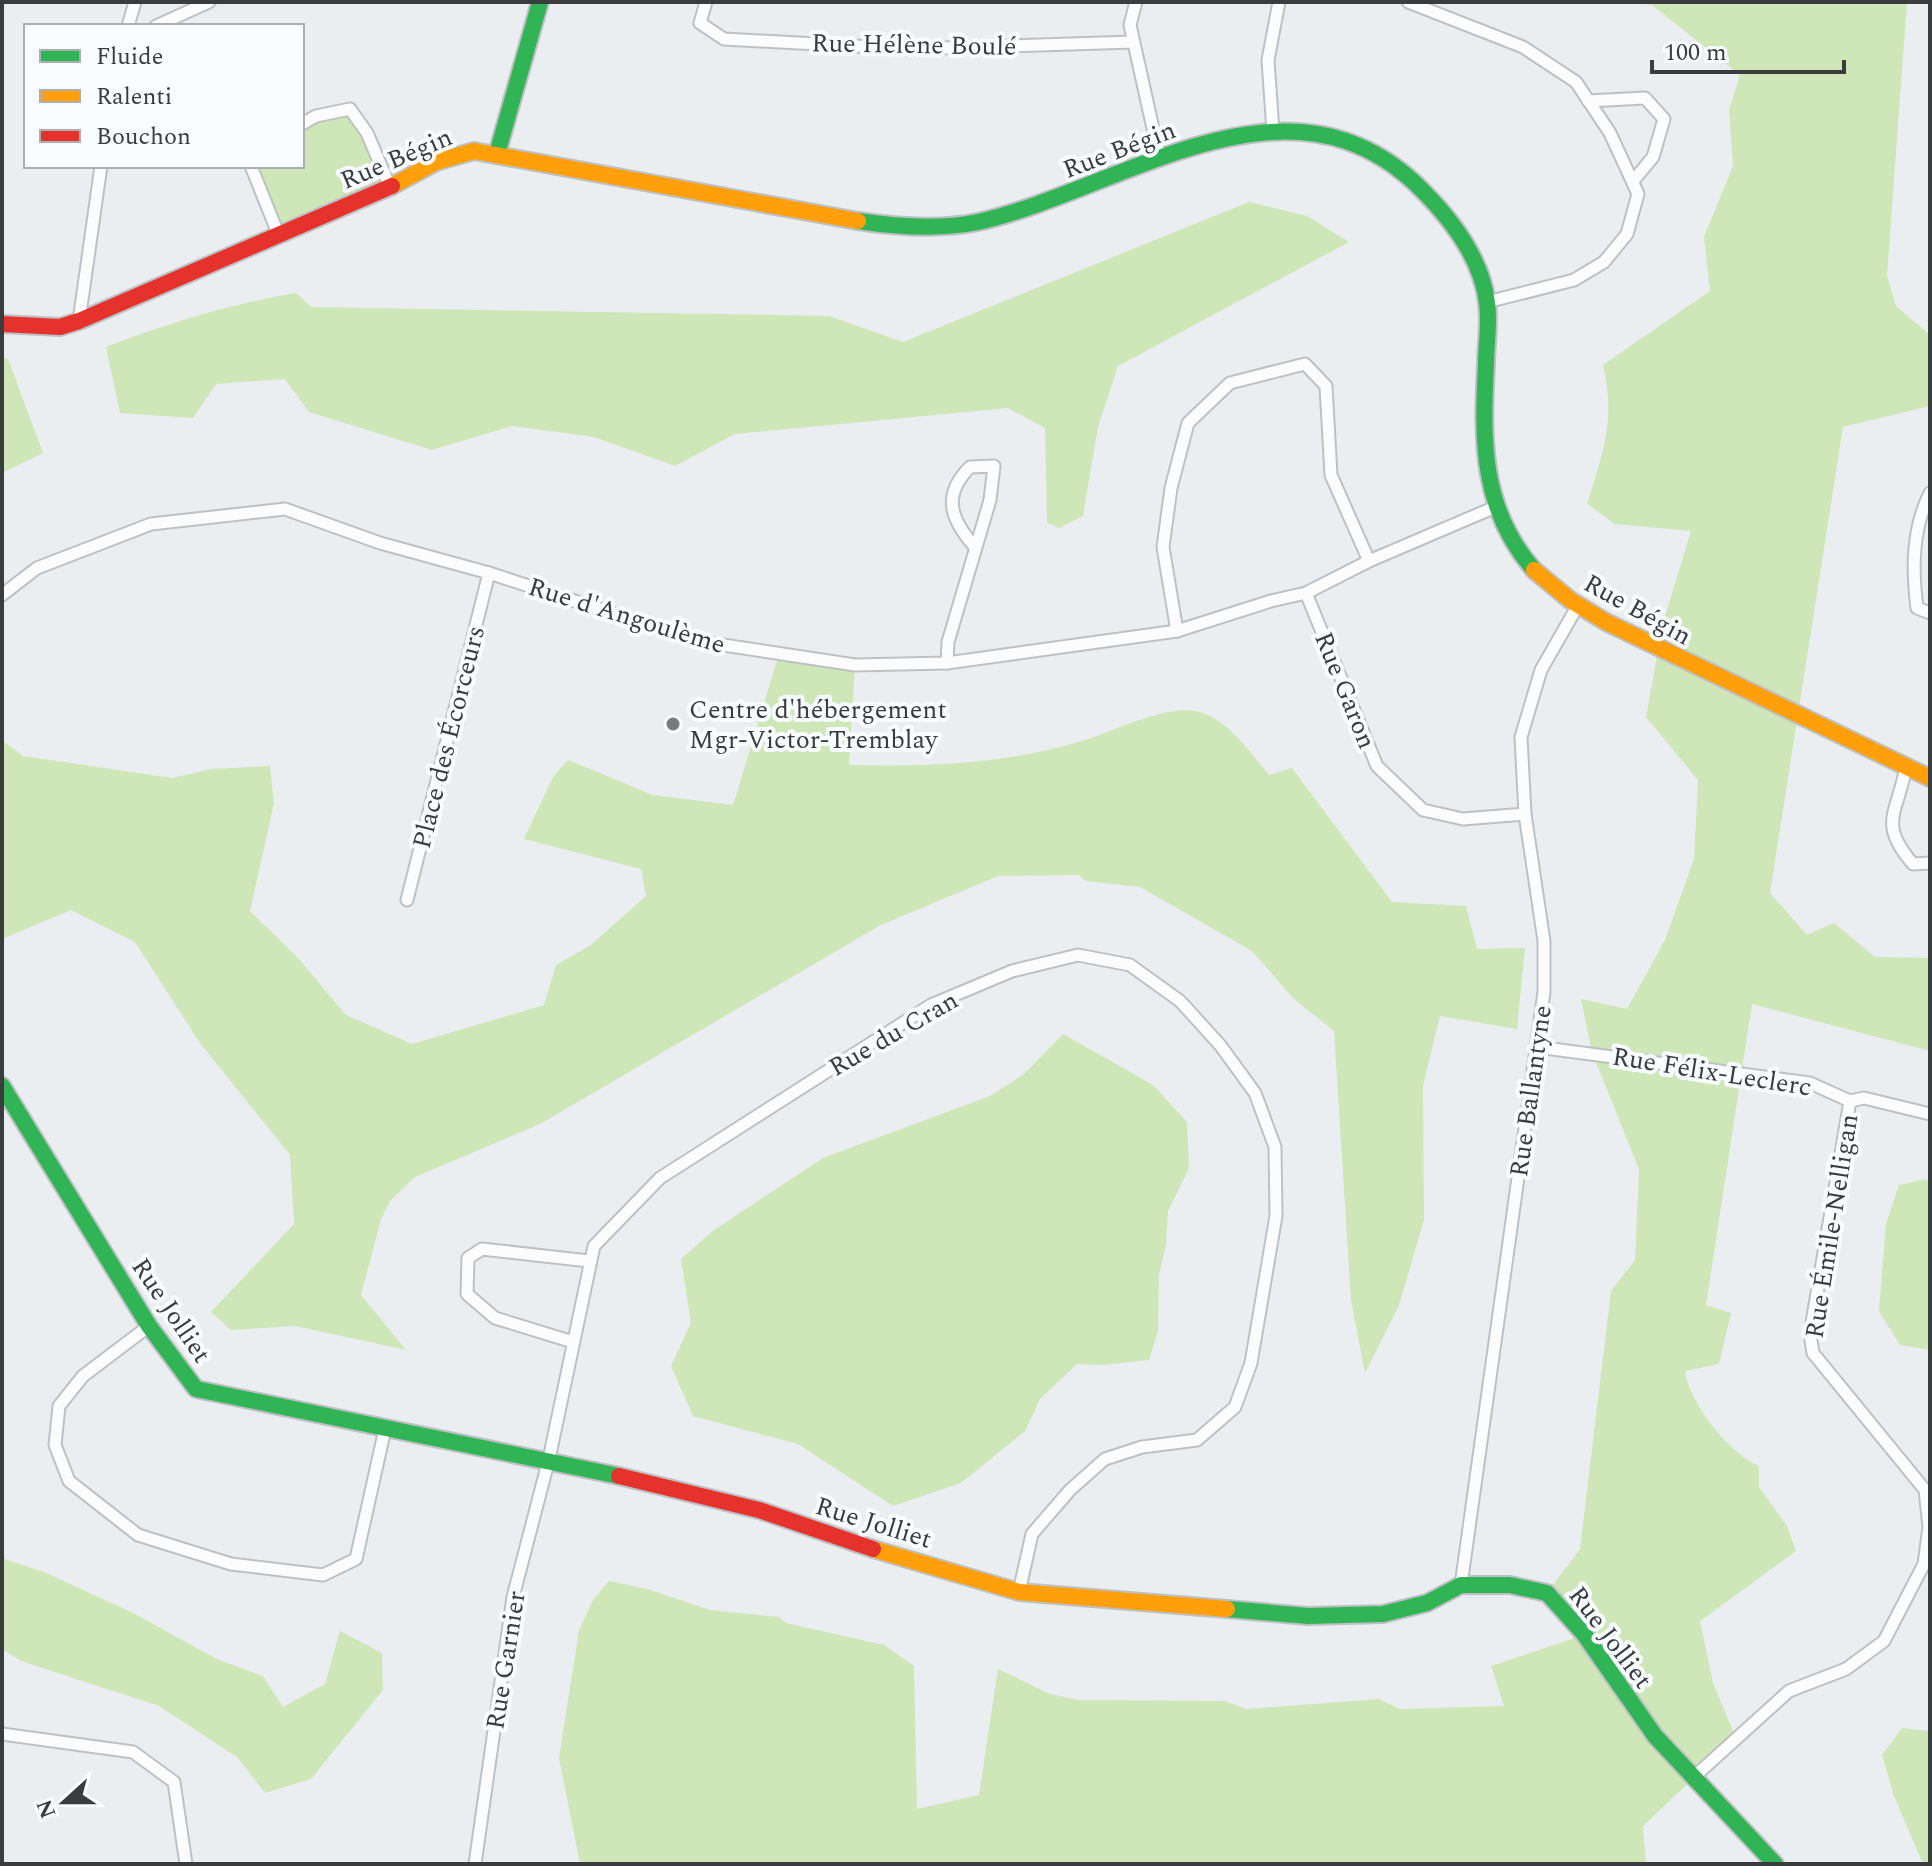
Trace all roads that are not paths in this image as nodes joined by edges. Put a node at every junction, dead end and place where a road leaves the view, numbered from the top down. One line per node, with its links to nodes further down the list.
1 (135, 2): 8 (street)
2 (209, 2): 9 (street)
3 (540, 2): 12 (street)
4 (706, 2): 10 (street, Rue Hélène Boulé)
5 (1136, 2): 10 (street)
6 (1279, 2): 14 (street)
7 (1413, 3): 11 (street)
8 (129, 24)
9 (160, 24)
10 (1133, 42): 17 (street)
11 (1588, 101): 20 (street); 20 (street)
12 (509, 112): 15 (street); 16 (street)
13 (304, 123): 21 (street)
14 (1273, 132): 17 (street, Rue Bégin); 23 (street, Rue Bégin)
15 (474, 151): 16 (street, Rue Bégin); 21 (street, Rue Bégin)
16 (497, 154): 17 (street, Rue Bégin)
17 (1160, 160)
18 (101, 168): 24 (street)
19 (252, 168): 22 (street)
20 (1633, 181): 23 (street)
21 (390, 187): 22 (street, Rue Bégin)
22 (279, 236): 24 (street, Rue Bégin)
23 (1487, 302): 27 (street, Rue Bégin)
24 (79, 321): 25 (street, Rue Bégin)
25 (2, 324)
26 (1930, 493): 34 (street)
27 (1493, 508): 29 (street, Rue d'Angoulème); 33 (street, Rue Bégin)
28 (975, 547): 28 (street); 36 (street)
29 (1369, 561): 31 (street, Rue d'Angoulème); 35 (street)
30 (489, 573): 32 (street, Rue d'Angoulème); 36 (street, Rue d'Angoulème); 41 (street, Place des Écorceurs)
31 (1306, 593): 35 (street, Rue d'Angoulème); 39 (street, Rue Garon)
32 (2, 595)
33 (1577, 607): 37 (street, Rue Bégin); 39 (street, Rue Ballantyne)
34 (1930, 613)
35 (1177, 631): 36 (street, Rue d'Angoulème)
36 (947, 663)
37 (1906, 766): 38 (street, Rue Bégin); 40 (street)
38 (1930, 778)
39 (1525, 814): 42 (street, Rue Ballantyne)
40 (1930, 863)
41 (407, 900)
42 (1537, 1047): 44 (street, Rue Félix-Leclerc); 51 (street, Rue Ballantyne)
43 (2, 1086): 47 (street, Rue Jolliet)
44 (1850, 1101): 45 (street, Rue Félix-Leclerc); 54 (street, Rue Émile-Nelligan)
45 (1930, 1114)
46 (589, 1261): 48 (street, Rue du Cran); 48 (street); 52 (street, Rue du Cran)
47 (149, 1326): 49 (street, Rue Jolliet); 49 (street)
48 (573, 1342): 50 (street, Rue du Cran)
49 (385, 1429): 50 (street, Rue Jolliet)
50 (549, 1459): 52 (street, Rue Jolliet); 56 (street, Rue Garnier)
51 (1461, 1585): 52 (street, Rue Jolliet); 54 (street, Rue Jolliet)
52 (1019, 1592)
53 (2, 1734): 55 (street)
54 (1695, 1776): 57 (street, Rue Jolliet)
55 (186, 1864)
56 (475, 1864)
57 (1775, 1864)

